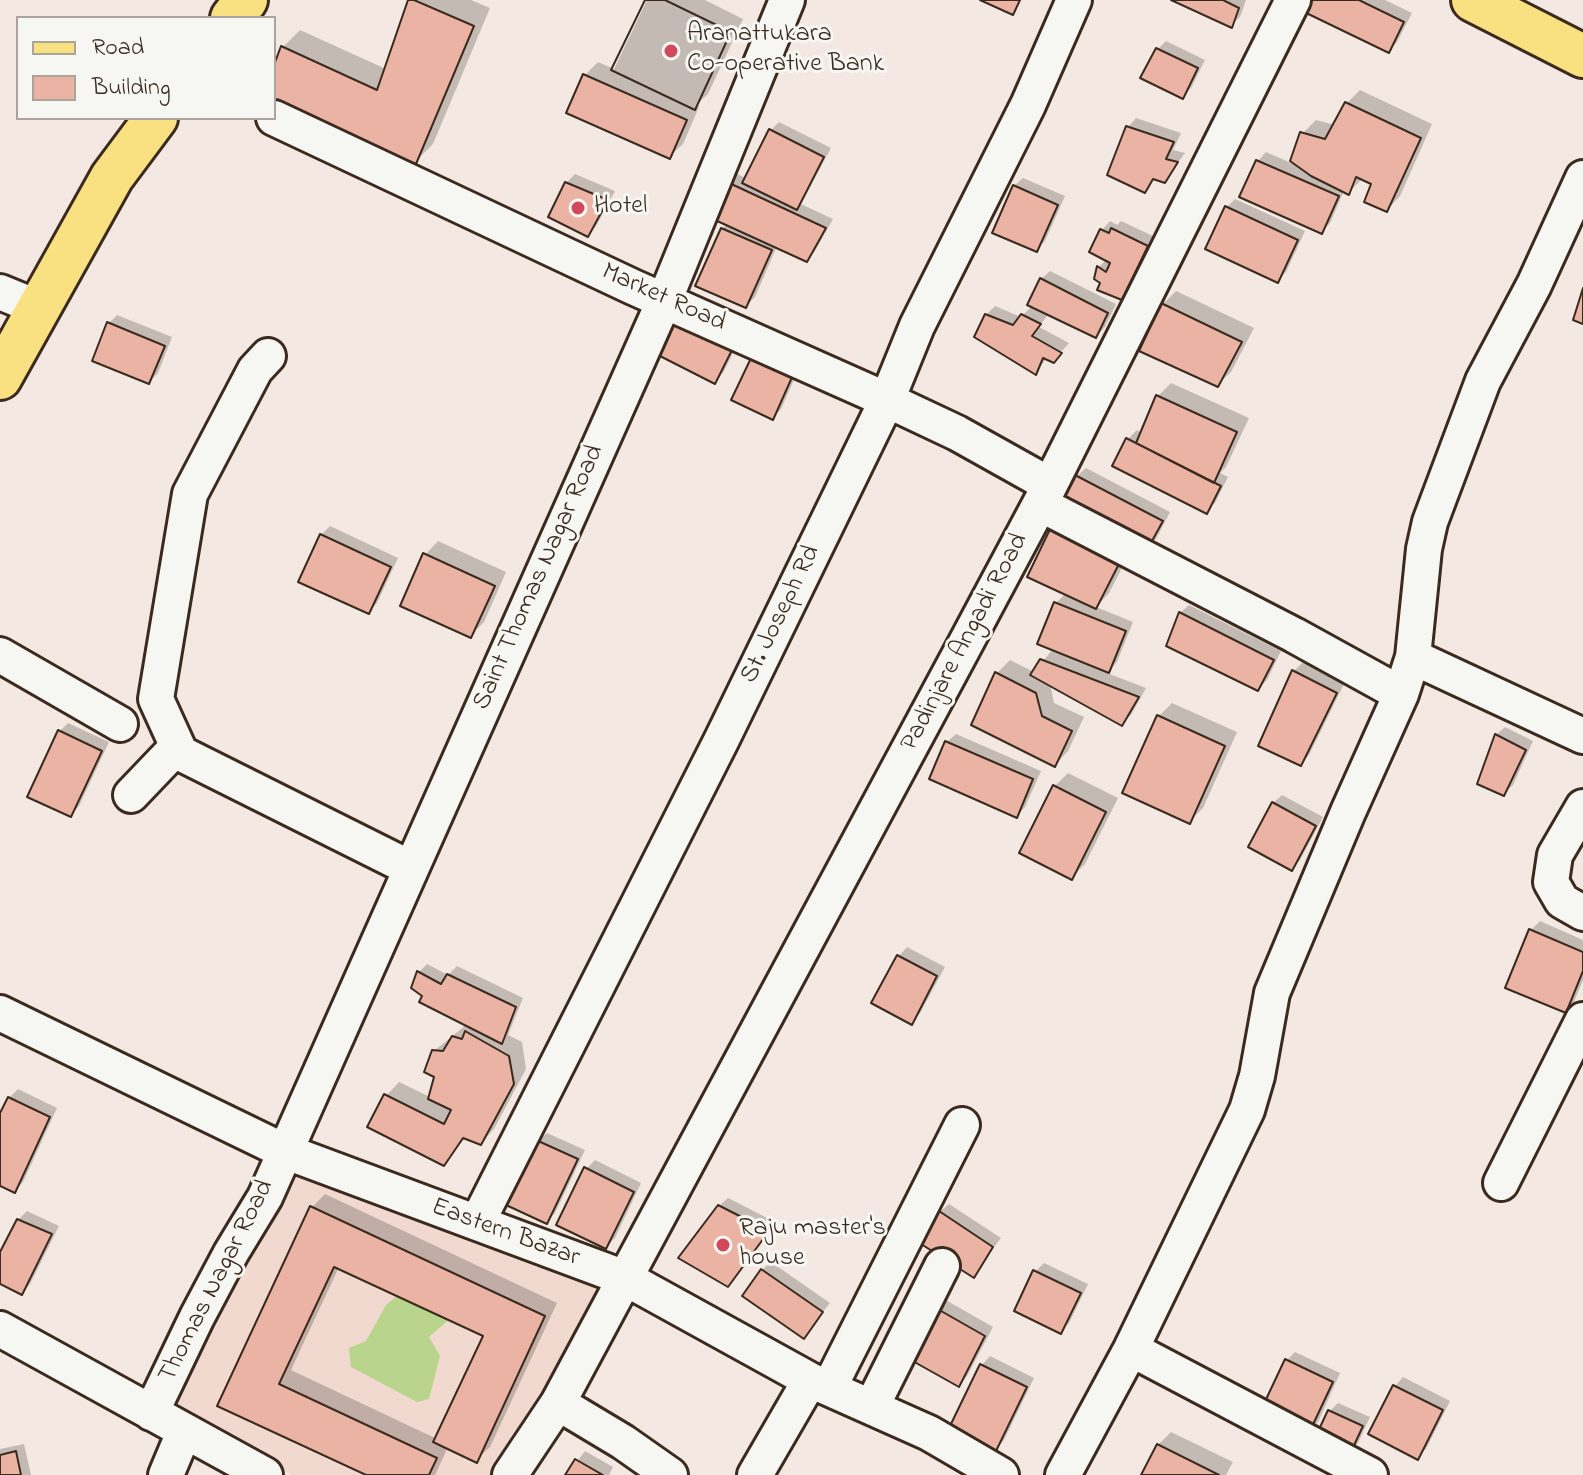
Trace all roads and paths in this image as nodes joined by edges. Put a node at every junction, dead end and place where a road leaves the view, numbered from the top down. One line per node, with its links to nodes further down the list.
1 (246, 0): 6 (main road)
2 (787, 0): 12 (street, Saint Thomas Nagar Road)
3 (1074, 0): 16 (street, St. Joseph Rd)
4 (1293, 0): 17 (street, Padinjare Angadi Road)
5 (1473, 0): 7 (main road)
6 (234, 16)
7 (1583, 56)
8 (276, 119): 12 (street, Market Road)
9 (155, 120): 13 (main road)
10 (1583, 178): 19 (street)
11 (0, 292): 13 (street)
12 (665, 299): 16 (street, Market Road); 26 (street, Saint Thomas Nagar Road)
13 (39, 308): 15 (main road)
14 (268, 356): 23 (street)
15 (0, 378)
16 (887, 400): 17 (street, Market Road); 33 (street, St. Joseph Rd)
17 (1045, 494): 20 (street, Market Road); 35 (street, Padinjare Angadi Road)
18 (0, 655): 21 (street)
19 (1413, 657): 20 (street); 22 (street)
20 (1401, 694): 37 (street)
21 (120, 724)
22 (1583, 736)
23 (181, 754): 24 (street); 26 (street)
24 (131, 795)
25 (1583, 807): 27 (street)
26 (410, 868): 31 (street, Saint Thomas Nagar Road)
27 (1573, 907)
28 (0, 1013): 31 (street, Eastern Bazar)
29 (1583, 1020): 32 (street)
30 (962, 1125): 38 (street)
31 (284, 1151): 33 (street, Eastern Bazar); 41 (street, Thomas Nagar Road)
32 (1501, 1183)
33 (477, 1223): 35 (street, Eastern Bazar)
34 (942, 1266): 40 (street)
35 (625, 1278): 38 (street, Eastern Bazar); 39 (street, Padinjare Angadi Road)
36 (0, 1329): 41 (street)
37 (1131, 1349): 49 (street); 50 (street)
38 (820, 1384): 40 (street, Eastern Bazar); 47 (street)
39 (558, 1403): 45 (street, Padinjare Angadi Road); 46 (street)
40 (872, 1406): 48 (street, Eastern Bazar)
41 (151, 1413): 42 (street)
42 (184, 1432): 43 (street); 44 (street)
43 (166, 1475)
44 (265, 1475)
45 (510, 1475)
46 (670, 1475)
47 (755, 1475)
48 (1001, 1475)
49 (1063, 1475)
50 (1370, 1475)

